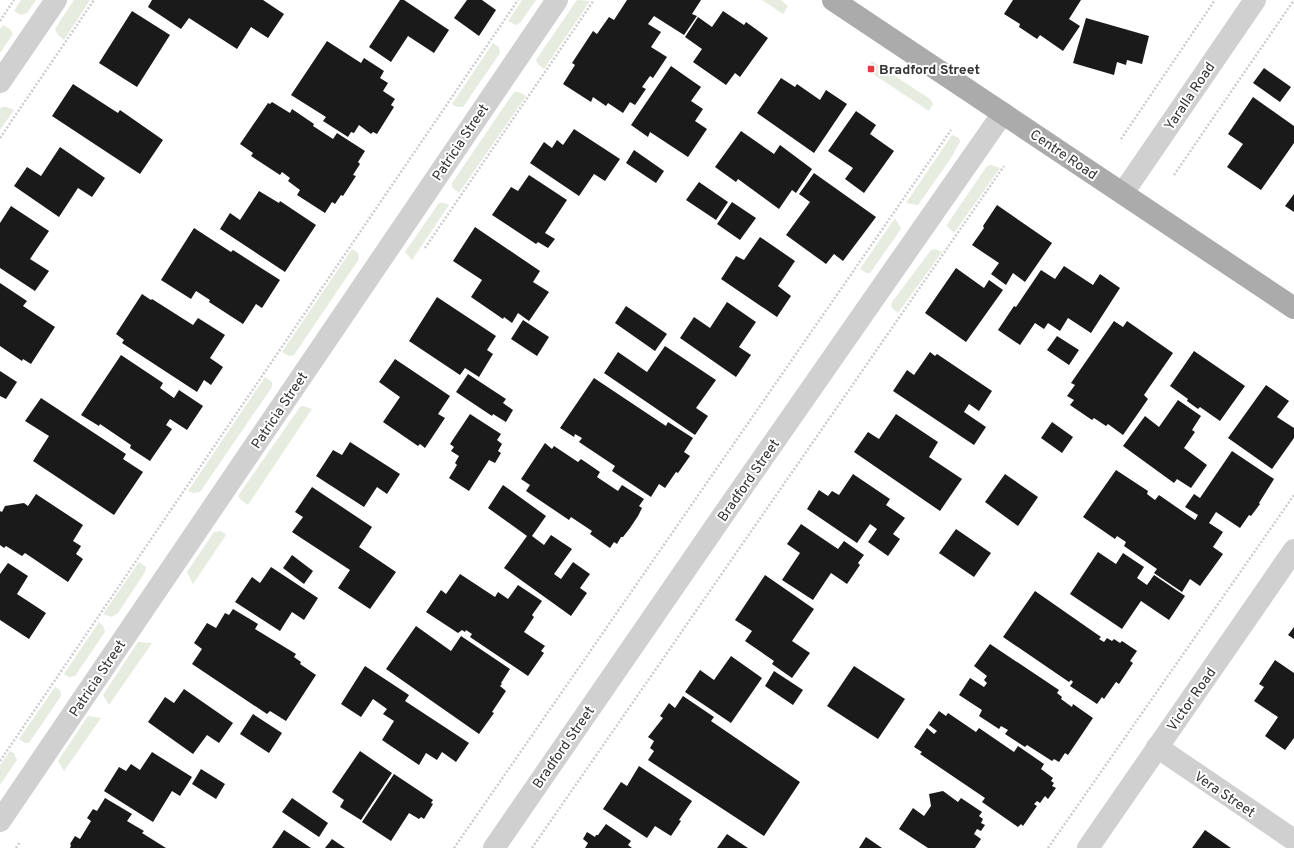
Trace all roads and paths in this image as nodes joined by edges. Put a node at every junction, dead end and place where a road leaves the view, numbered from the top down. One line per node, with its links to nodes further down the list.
1 (14, 0): 10 (path)
2 (56, 0): 11 (street)
3 (94, 0): 14 (path)
4 (518, 0): 23 (path)
5 (557, 0): 24 (street, Patricia Street)
6 (833, 0): 12 (main road, Centre Road)
7 (1215, 0): 15 (path)
8 (1255, 0): 18 (street, Yaralla Road)
9 (1294, 0): 17 (path)
10 (0, 21)
11 (0, 82)
12 (1003, 113): 18 (main road, Centre Road); 27 (street, Bradford Street)
13 (951, 130): 26 (path)
14 (0, 138)
15 (1121, 139)
16 (1004, 166): 28 (path)
17 (1174, 175)
18 (1123, 193): 19 (main road, Centre Road)
19 (1294, 308)
20 (1294, 495): 29 (path)
21 (1294, 550): 22 (street, Victor Road)
22 (1158, 747): 25 (street, Vera Street); 30 (street, Victor Road)
23 (0, 761)
24 (0, 821)
25 (1294, 840)
26 (454, 848)
27 (494, 848)
28 (532, 848)
29 (1048, 848)
30 (1088, 848)

